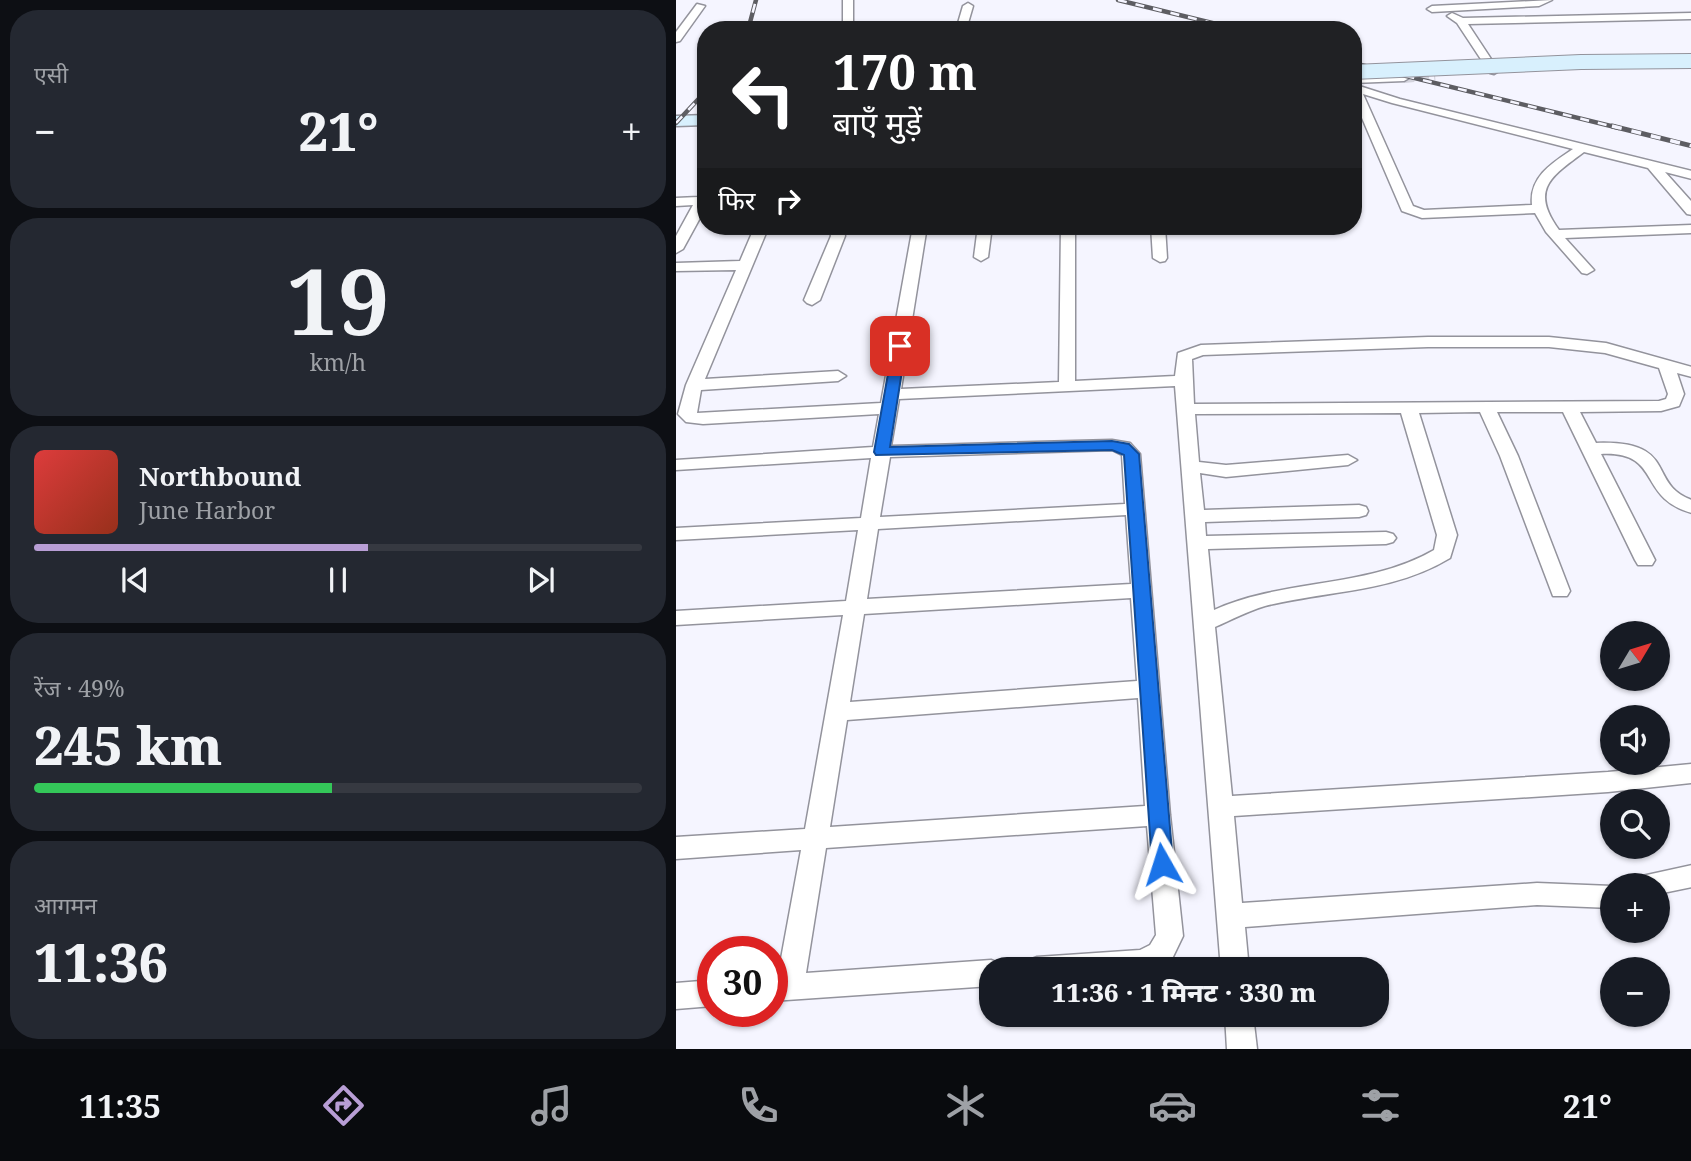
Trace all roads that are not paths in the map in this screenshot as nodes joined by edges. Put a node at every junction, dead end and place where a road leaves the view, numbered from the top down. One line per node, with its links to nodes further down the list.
1 (848, 0): 8 (street)
2 (1425, 0): 6 (street)
3 (1547, 0): 6 (street)
4 (700, 6): 11 (street)
5 (968, 6): 9 (street)
6 (1432, 9): 10 (street)
7 (1692, 16): 10 (street)
8 (848, 21)
9 (964, 21)
10 (1461, 21): 13 (street)
11 (676, 38)
12 (1692, 63): 13 (street); 14 (main road, bridge)
13 (1494, 71): 15 (street)
14 (1362, 72)
15 (1434, 75)
16 (1403, 78): 17 (street)
17 (1362, 84)
18 (1362, 88): 22 (street)
19 (1362, 104): 27 (street)
20 (697, 120): 21 (main road)
21 (676, 121)
22 (1582, 147): 23 (street); 27 (street)
23 (1652, 165): 24 (street); 29 (street)
24 (1692, 175)
25 (697, 199): 26 (street)
26 (676, 202)
27 (1538, 209): 31 (street)
28 (697, 211): 38 (street)
29 (1692, 211)
30 (1692, 229): 31 (street)
31 (1556, 234): 43 (street)
32 (758, 235): 41 (street)
33 (839, 235): 44 (street)
34 (918, 235): 51 (street)
35 (984, 235): 39 (street)
36 (1069, 235): 49 (street)
37 (1159, 235): 40 (street)
38 (676, 249)
39 (981, 257)
40 (1160, 258)
41 (746, 265): 42 (street); 50 (street)
42 (676, 267)
43 (1587, 270)
44 (812, 300)
45 (1667, 367): 46 (street); 48 (street); 54 (street)
46 (1692, 372)
47 (838, 376): 50 (street)
48 (1183, 381): 49 (street); 55 (street)
49 (1067, 384): 51 (street)
50 (694, 385): 51 (street)
51 (890, 401): 57 (street)
52 (1408, 406): 53 (street); 55 (street); 74 (street)
53 (1486, 406): 54 (street); 71 (street)
54 (1568, 407): 56 (street)
55 (1186, 409): 60 (street)
56 (1589, 449): 61 (street); 69 (street)
57 (881, 452): 59 (street); 62 (street); 65 (street)
58 (1348, 460): 60 (street)
59 (676, 465)
60 (1191, 466): 64 (street)
61 (1692, 507)
62 (1135, 509): 65 (street); 70 (street)
63 (1359, 511): 64 (street)
64 (1195, 516): 68 (street)
65 (869, 525): 66 (street); 72 (street)
66 (676, 534)
67 (1386, 538): 68 (street)
68 (1198, 543): 74 (street)
69 (1645, 560)
70 (1140, 590): 72 (street); 75 (street)
71 (1560, 591)
72 (855, 608): 73 (street); 76 (street)
73 (676, 618)
74 (1205, 623): 78 (street)
75 (1148, 689): 76 (street); 79 (street)
76 (836, 712): 80 (street)
77 (1692, 773): 78 (street)
78 (1221, 807): 85 (street)
79 (1158, 815): 80 (street); 87 (street)
80 (815, 839): 81 (street); 86 (street)
81 (676, 848)
82 (1692, 876): 83 (street)
83 (1670, 880)
84 (1600, 897): 85 (street)
85 (1230, 916): 88 (street)
86 (788, 957)
87 (1153, 957)
88 (1234, 957)
89 (979, 974): 90 (street)
90 (788, 987)
91 (697, 994): 92 (street)
92 (676, 996)
93 (1240, 1027): 94 (street)
94 (1242, 1049)

